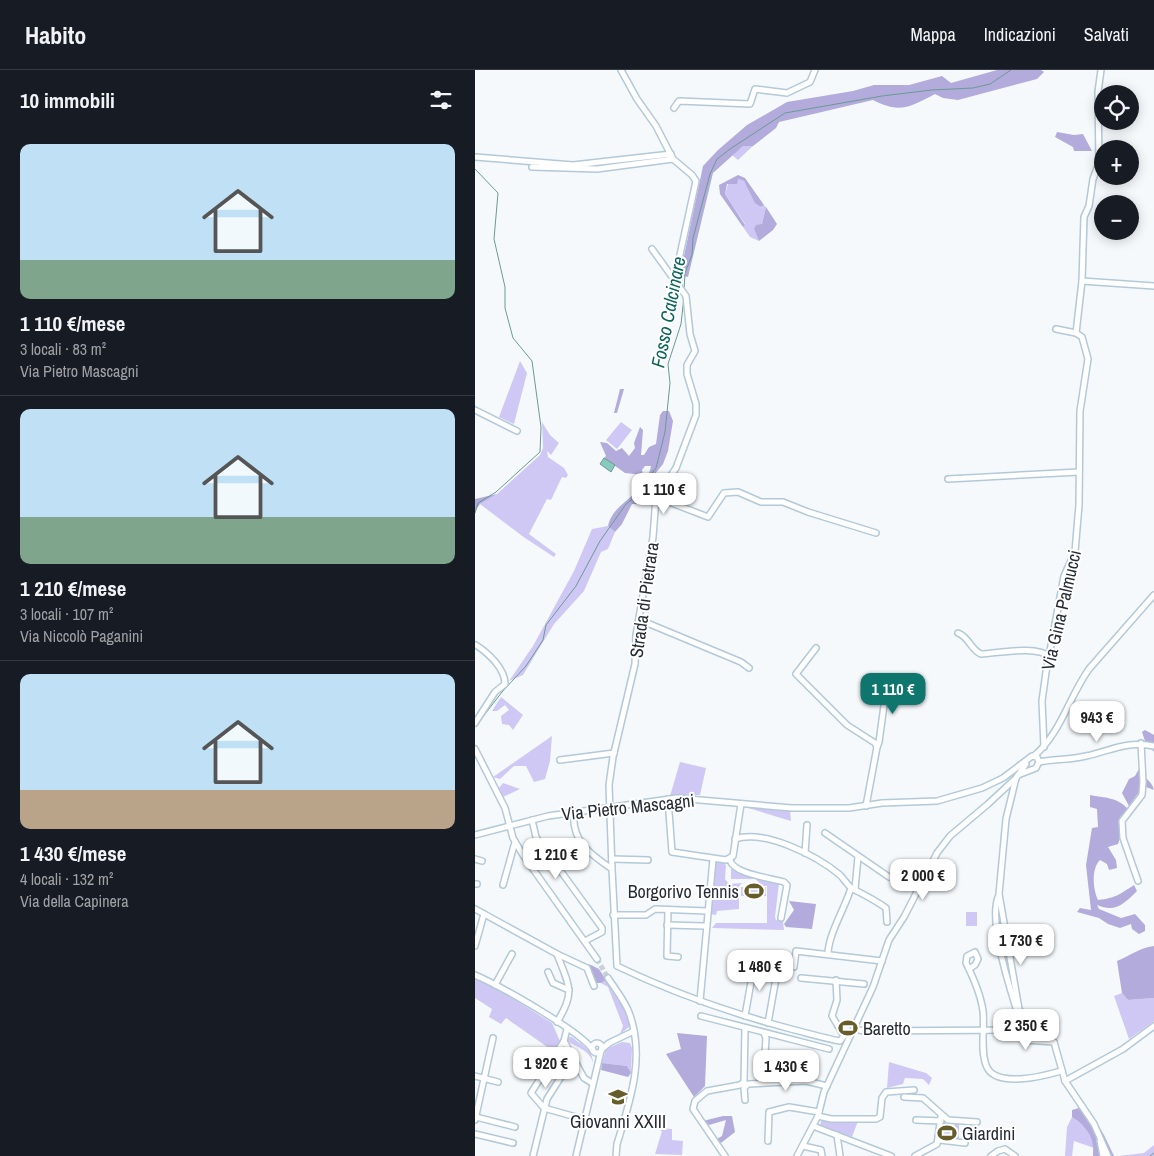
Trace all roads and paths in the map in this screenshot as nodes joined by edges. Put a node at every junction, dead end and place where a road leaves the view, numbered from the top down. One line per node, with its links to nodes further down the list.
1 (621, 70): 5 (street)
2 (815, 70): 4 (street)
3 (1101, 70): 9 (street)
4 (674, 108)
5 (672, 156): 6 (street); 7 (street); 10 (street)
6 (475, 157)
7 (532, 167)
8 (652, 249): 10 (street)
9 (1082, 281): 11 (street); 13 (street)
10 (679, 285): 18 (street)
11 (1154, 286)
12 (1056, 329): 13 (street)
13 (1076, 333): 16 (street, Via Gina Palmucci)
14 (475, 410): 15 (street)
15 (517, 430)
16 (1079, 472): 17 (street); 25 (street, Via Gina Palmucci)
17 (948, 479)
18 (656, 497): 19 (street); 21 (street, Strada di Pietrara)
19 (876, 533)
20 (1154, 595): 32 (street)
21 (640, 620): 26 (street); 34 (street, Strada di Pietrara)
22 (958, 633): 25 (street)
23 (476, 644): 28 (street)
24 (816, 648): 31 (street)
25 (1050, 657): 32 (street, Via Gina Palmucci)
26 (749, 668)
27 (883, 678): 31 (street)
28 (475, 723)
29 (1141, 743): 30 (street); 35 (street); 60 (street)
30 (1154, 746)
31 (877, 747): 40 (street)
32 (1043, 748): 35 (street)
33 (475, 749): 44 (street)
34 (614, 753): 36 (street); 41 (street, Strada di Pietrara)
35 (1037, 759): 37 (street); 37 (street)
36 (561, 760)
37 (1022, 769): 40 (street, Via Pietro Mascagni); 63 (street); 82 (street)
38 (669, 799): 39 (street, Via Pietro Mascagni); 41 (street, Via Pietro Mascagni); 54 (street)
39 (741, 804): 40 (street, Via Pietro Mascagni); 48 (street)
40 (865, 806)
41 (611, 808): 42 (street, Via Pietro Mascagni); 53 (street, Strada di Pietrara)
42 (574, 812): 43 (street, Via Pietro Mascagni); 58 (street)
43 (532, 820): 44 (street, Via Pietro Mascagni); 74 (street)
44 (511, 825): 47 (street, Via Pietro Mascagni); 49 (street)
45 (807, 825): 50 (street)
46 (825, 834): 51 (street)
47 (475, 835)
48 (735, 840): 50 (street); 56 (street)
49 (515, 842): 61 (street); 75 (street)
50 (805, 853): 62 (street)
51 (858, 856): 59 (street); 62 (street)
52 (475, 859): 57 (street)
53 (611, 859): 55 (street); 58 (street, Strada di Pietrara)
54 (713, 859): 56 (street); 66 (street)
55 (648, 860)
56 (730, 860): 69 (street)
57 (482, 861)
58 (612, 869): 68 (street, Strada di Pietrara)
59 (889, 877)
60 (1138, 881)
61 (503, 885)
62 (853, 889): 70 (street); 77 (street)
63 (999, 894): 95 (street); 98 (street)
64 (475, 909): 67 (street)
65 (668, 910): 66 (street); 68 (street); 72 (street)
66 (707, 911): 73 (street)
67 (484, 914): 76 (street); 79 (street)
68 (613, 915): 71 (street, Strada di Pietrara)
69 (781, 918)
70 (887, 922)
71 (614, 925): 74 (street); 94 (street, Strada di Pietrara)
72 (667, 925): 73 (street); 80 (street)
73 (705, 926): 94 (street)
74 (602, 928): 75 (street)
75 (585, 941): 81 (street)
76 (475, 946)
77 (828, 953): 82 (street); 101 (street)
78 (512, 954): 90 (street)
79 (557, 954): 92 (street); 93 (street)
80 (678, 957)
81 (597, 959)
82 (882, 961): 105 (street)
83 (754, 965): 97 (street)
84 (969, 969): 106 (street)
85 (548, 972): 93 (street)
86 (475, 975): 90 (street)
87 (608, 978): 108 (street)
88 (801, 978): 89 (street)
89 (836, 980): 91 (street); 100 (street)
90 (495, 984): 99 (street)
91 (864, 984)
92 (594, 986)
93 (569, 990): 99 (street)
94 (700, 1001): 97 (street)
95 (1017, 1012): 98 (street); 107 (street)
96 (701, 1016): 103 (street)
97 (745, 1016): 101 (street)
98 (1022, 1017): 115 (street)
99 (554, 1021): 104 (street)
100 (834, 1021): 101 (street); 110 (street)
101 (768, 1023)
102 (1154, 1026): 126 (street)
103 (745, 1028): 109 (street); 155 (street)
104 (567, 1029): 112 (street); 113 (street)
105 (855, 1029): 106 (street); 110 (street)
106 (984, 1030): 107 (street); 123 (street)
107 (1020, 1030): 115 (street)
108 (634, 1033): 114 (street); 154 (street)
109 (764, 1033): 117 (street); 122 (street)
110 (850, 1036): 129 (street)
111 (493, 1038): 125 (street)
112 (565, 1042): 120 (street); 134 (street)
113 (587, 1042): 116 (street); 119 (street)
114 (609, 1042): 116 (street); 118 (street)
115 (1054, 1042): 123 (street)
116 (597, 1043): 118 (street); 119 (street)
117 (829, 1048)
118 (602, 1050): 119 (street); 121 (street)
119 (594, 1051): 121 (street)
120 (573, 1058): 128 (street); 134 (street)
121 (597, 1064): 128 (street)
122 (764, 1070)
123 (1061, 1071): 126 (street)
124 (475, 1076): 125 (street)
125 (484, 1078): 127 (street); 133 (street)
126 (1065, 1081): 145 (street)
127 (498, 1082)
128 (592, 1083): 138 (street)
129 (827, 1086): 132 (street); 135 (street)
130 (913, 1090): 135 (street)
131 (904, 1097): 136 (street)
132 (745, 1100)
133 (476, 1107): 137 (street)
134 (544, 1108): 138 (street); 152 (street)
135 (819, 1114): 141 (street); 147 (street)
136 (941, 1118): 139 (street); 140 (street); 146 (street)
137 (475, 1119): 142 (street)
138 (583, 1119): 153 (street)
139 (916, 1120)
140 (977, 1122)
141 (813, 1126): 144 (street); 150 (street)
142 (515, 1127)
143 (475, 1134): 148 (street)
144 (837, 1135): 151 (street); 158 (street)
145 (1100, 1135): 163 (street); 164 (street)
146 (939, 1140): 149 (street); 160 (street)
147 (768, 1141)
148 (513, 1143)
149 (965, 1143)
150 (803, 1146): 156 (street); 157 (street)
151 (877, 1153): 159 (street)
152 (533, 1156)
153 (576, 1156)
154 (616, 1156)
155 (725, 1156)
156 (797, 1156)
157 (822, 1156)
158 (840, 1156)
159 (891, 1156)
160 (915, 1156)
161 (991, 1156): 162 (street)
162 (1015, 1156)
163 (1103, 1156)
164 (1108, 1156)

